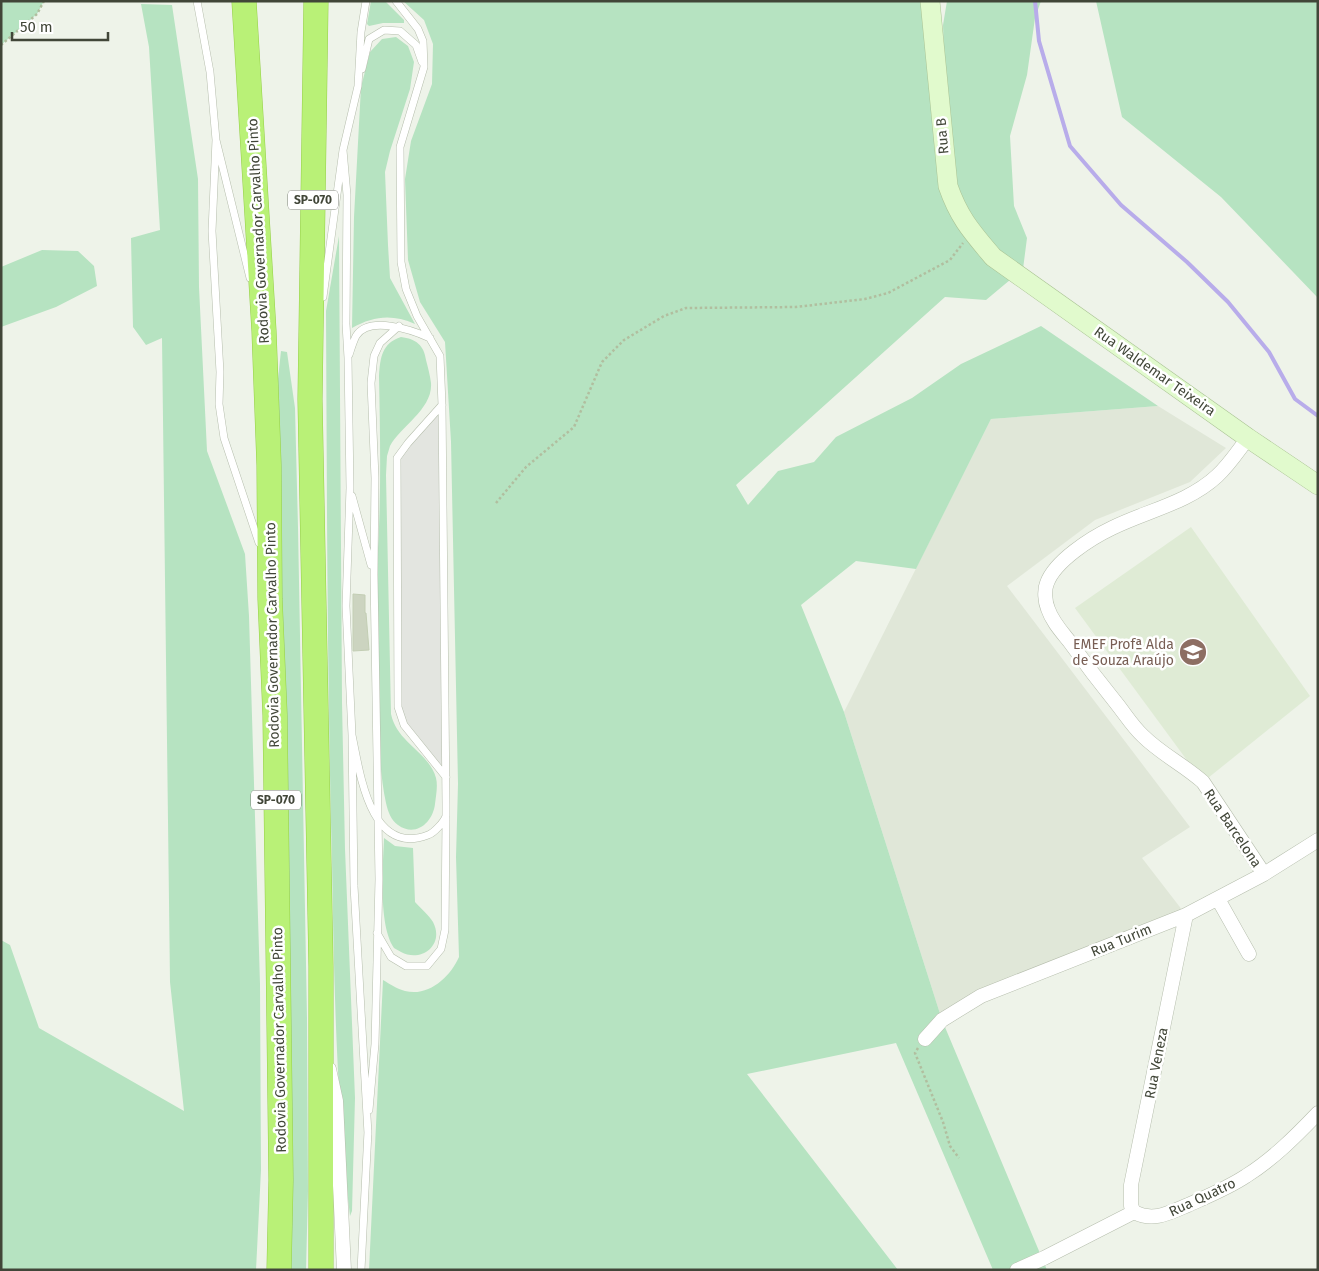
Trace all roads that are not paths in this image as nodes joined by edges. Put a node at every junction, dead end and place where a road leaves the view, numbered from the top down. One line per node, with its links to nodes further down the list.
1 (197, 1): 9 (lane)
2 (244, 1): 15 (highway, Rodovia Governador Carvalho Pinto / SP-070)
3 (316, 1): 18 (highway, SP-070)
4 (366, 1): 8 (lane)
5 (396, 1): 7 (lane)
6 (930, 1): 11 (street, Rua B)
7 (424, 67): 8 (lane); 16 (lane)
8 (358, 86): 10 (lane)
9 (216, 140): 15 (lane); 24 (lane)
10 (343, 150): 12 (lane); 17 (lane)
11 (993, 257): 20 (street, Rua Waldemar Teixeira)
12 (321, 306)
13 (319, 325): 18 (lane)
14 (400, 326): 16 (lane); 17 (lane); 23 (lane)
15 (264, 331): 24 (highway, Rodovia Governador Carvalho Pinto / SP-070)
16 (430, 338): 19 (lane)
17 (348, 358): 22 (lane)
18 (310, 399): 35 (highway, SP-070)
19 (442, 405): 26 (lane); 26 (lane)
20 (1248, 438): 21 (street, Rua Waldemar Teixeira); 30 (street, Rua Barcelona)
21 (1318, 485)
22 (350, 488): 23 (lane); 25 (lane)
23 (374, 575): 28 (lane)
24 (270, 599): 40 (highway, Rodovia Governador Carvalho Pinto / SP-070)
25 (352, 735): 28 (lane); 38 (lane)
26 (446, 777): 27 (lane)
27 (446, 818): 28 (lane); 33 (lane)
28 (378, 820): 33 (lane)
29 (1318, 840): 30 (street, Rua Turim)
30 (1264, 874): 31 (street, Rua Turim)
31 (1218, 899): 32 (street, Rua Turim); 34 (street)
32 (1186, 914): 36 (street, Rua Turim); 39 (street, Rua Veneza)
33 (377, 932): 38 (lane)
34 (1250, 954)
35 (322, 1031): 41 (highway, SP-070); 42 (street)
36 (925, 1039)
37 (1318, 1113): 39 (street, Rua Quatro)
38 (368, 1134): 43 (lane)
39 (1134, 1212): 44 (street)
40 (279, 1270)
41 (321, 1270)
42 (344, 1270)
43 (360, 1270)
44 (1017, 1270)

